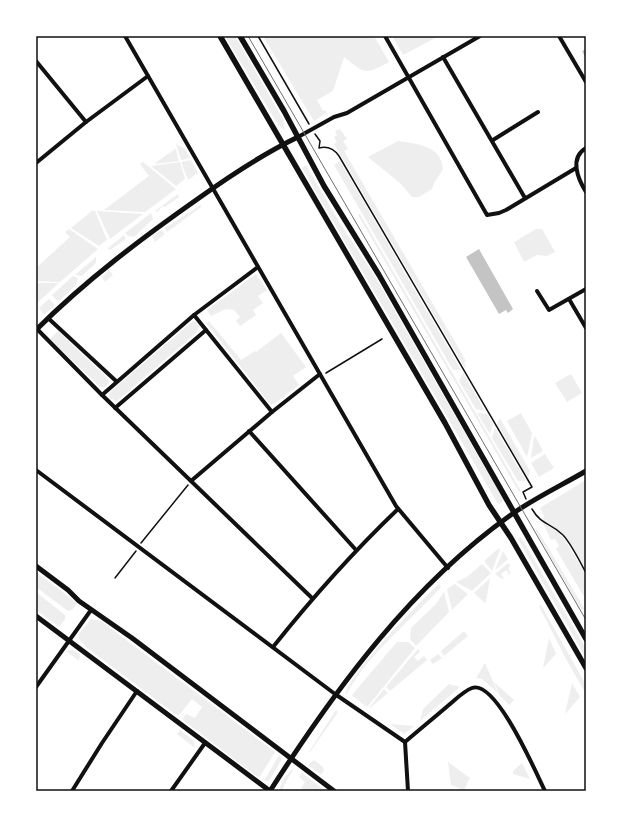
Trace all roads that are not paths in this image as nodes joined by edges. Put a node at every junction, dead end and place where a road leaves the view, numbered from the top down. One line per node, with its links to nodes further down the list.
1 (125, 36): 9 (street)
2 (220, 36): 16 (main road)
3 (240, 36): 14 (main road)
4 (385, 36): 10 (street)
5 (480, 36): 7 (street)
6 (559, 36): 11 (street)
7 (443, 57): 10 (street); 15 (street)
8 (36, 61): 13 (street)
9 (148, 76): 13 (street); 20 (street)
10 (408, 77): 14 (street); 22 (street)
11 (586, 82)
12 (538, 112): 15 (street)
13 (86, 122): 18 (street)
14 (298, 137): 16 (street); 42 (main road)
15 (493, 140): 22 (street)
16 (284, 144): 20 (street); 43 (main road)
17 (586, 148): 19 (street)
18 (36, 163)
19 (576, 168): 21 (street); 22 (street)
20 (212, 188): 23 (street); 28 (street)
21 (586, 192)
22 (525, 198)
23 (258, 267): 27 (street); 32 (street)
24 (586, 289): 26 (street)
25 (537, 290): 26 (street)
26 (569, 299): 29 (street)
27 (194, 315): 31 (street); 33 (street)
28 (48, 318): 30 (street); 33 (street)
29 (586, 328)
30 (36, 329): 34 (street)
31 (206, 330): 35 (street); 36 (street)
32 (322, 374): 36 (street); 41 (street)
33 (116, 381): 34 (street)
34 (102, 395): 35 (street)
35 (115, 408): 40 (street)
36 (272, 412): 37 (street)
37 (250, 431): 40 (street); 44 (street)
38 (36, 470): 52 (street)
39 (586, 471): 42 (street)
40 (190, 482): 47 (street)
41 (398, 509): 44 (street); 46 (street)
42 (515, 512): 43 (street); 50 (main road)
43 (501, 523): 46 (street); 53 (main road)
44 (356, 550): 47 (street)
45 (36, 566): 48 (street)
46 (448, 568): 56 (street)
47 (312, 598): 52 (street)
48 (90, 610): 51 (street); 59 (street)
49 (36, 616): 51 (street)
50 (586, 639)
51 (68, 640): 54 (street); 55 (street)
52 (273, 647): 56 (street)
53 (586, 668)
54 (36, 687)
55 (136, 691): 58 (street); 60 (street)
56 (335, 694): 57 (street); 59 (street)
57 (405, 742): 64 (street); 65 (street)
58 (205, 743): 61 (street); 62 (street)
59 (290, 758): 62 (street); 63 (street)
60 (72, 791)
61 (172, 791)
62 (270, 791)
63 (334, 791)
64 (408, 791)
65 (545, 791)

